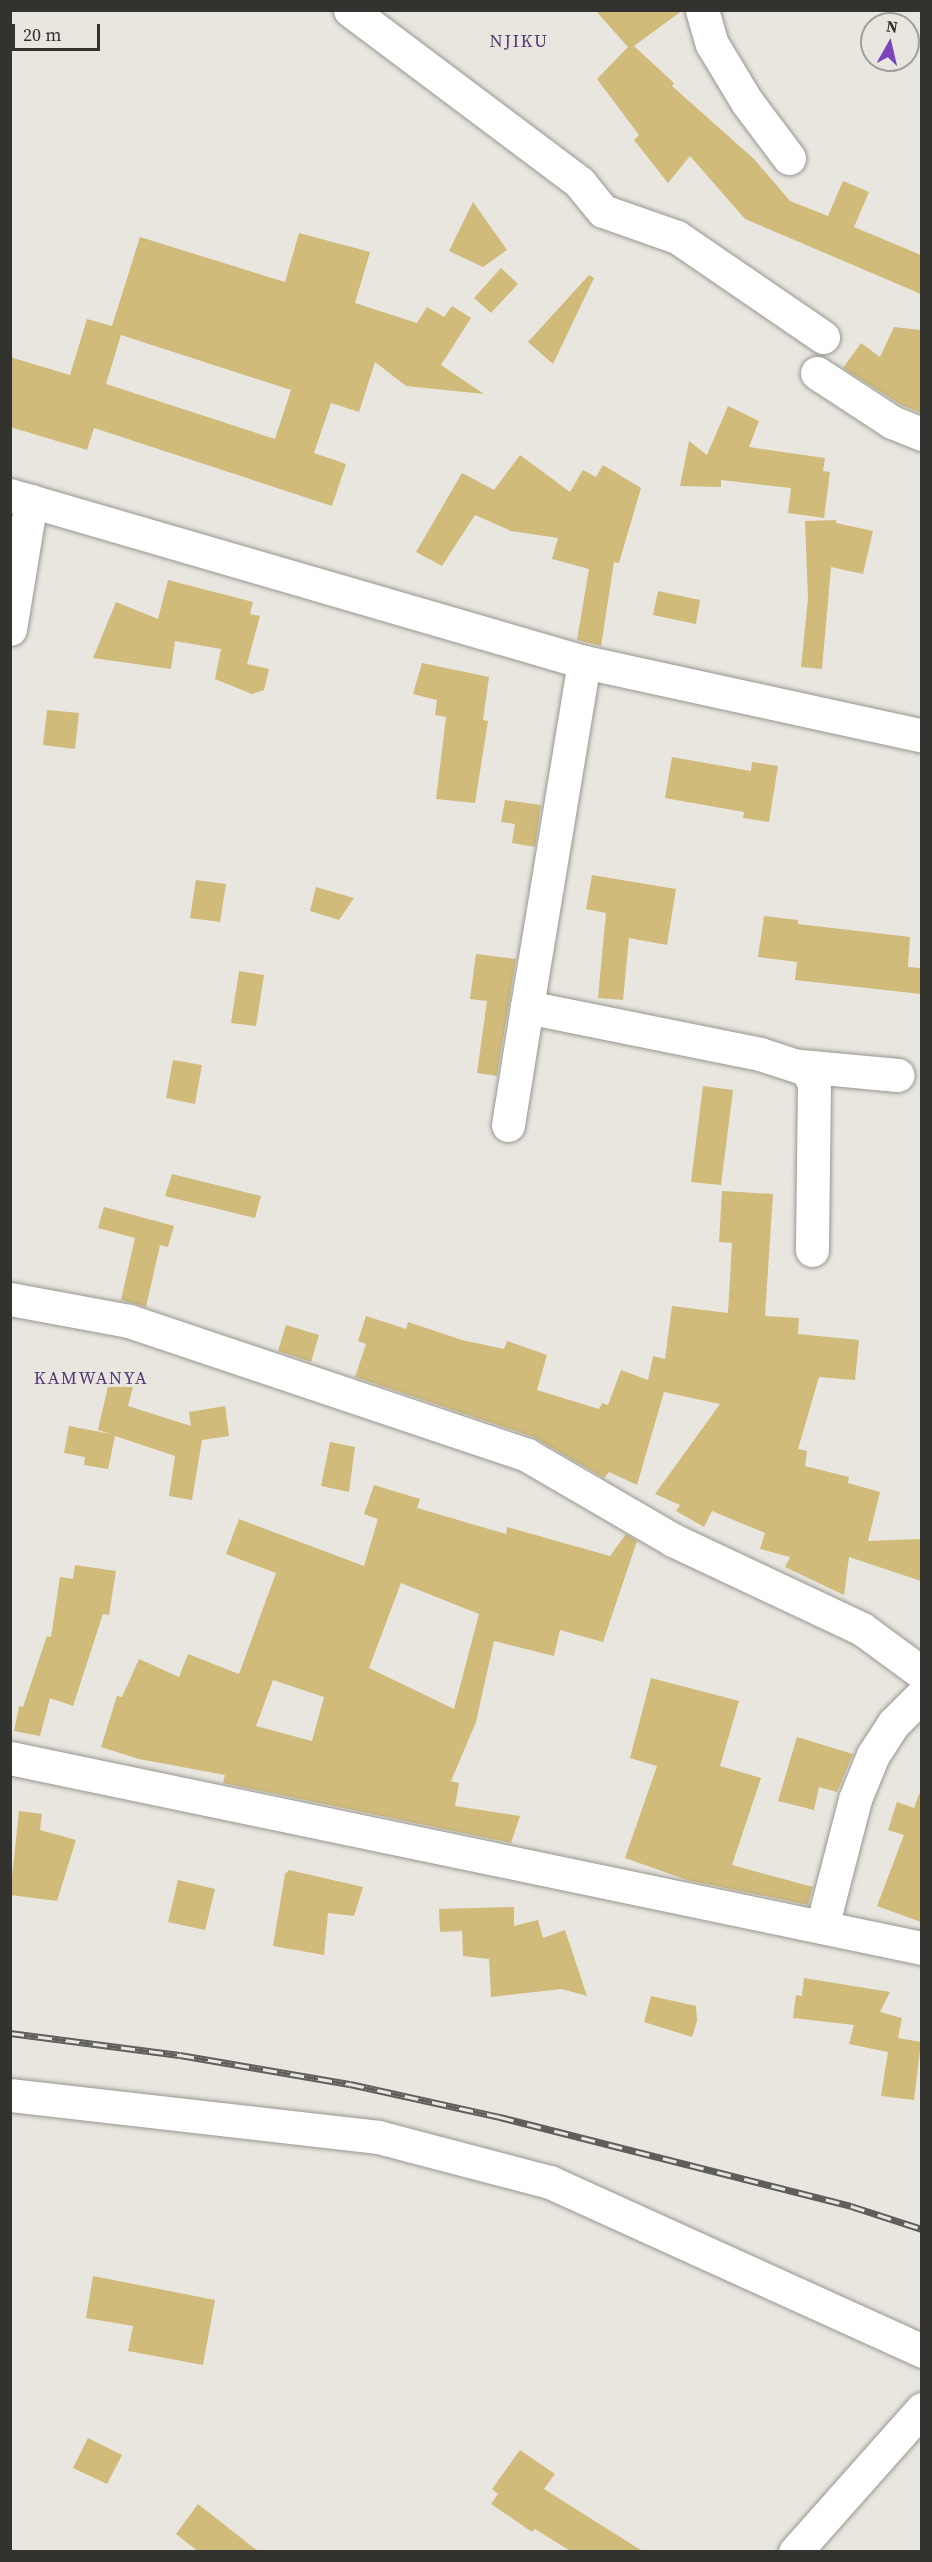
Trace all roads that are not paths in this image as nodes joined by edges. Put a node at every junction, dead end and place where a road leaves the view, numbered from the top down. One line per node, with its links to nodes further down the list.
1 (350, 10): 4 (street)
2 (702, 10): 3 (street)
3 (789, 158)
4 (823, 337)
5 (817, 373): 6 (street)
6 (921, 434)
7 (21, 498): 8 (street); 9 (street)
8 (10, 629)
9 (584, 662): 10 (street); 11 (street)
10 (921, 736)
11 (527, 1007): 12 (street); 14 (street)
12 (801, 1066): 13 (street); 15 (street)
13 (898, 1075)
14 (508, 1125)
15 (812, 1250)
16 (10, 1299): 17 (street)
17 (921, 1672)
18 (921, 1695): 20 (street)
19 (10, 1758): 20 (street)
20 (822, 1927): 21 (street)
21 (921, 1948)
22 (10, 2095): 23 (street)
23 (921, 2351)
24 (921, 2409): 25 (street)
25 (795, 2552)

